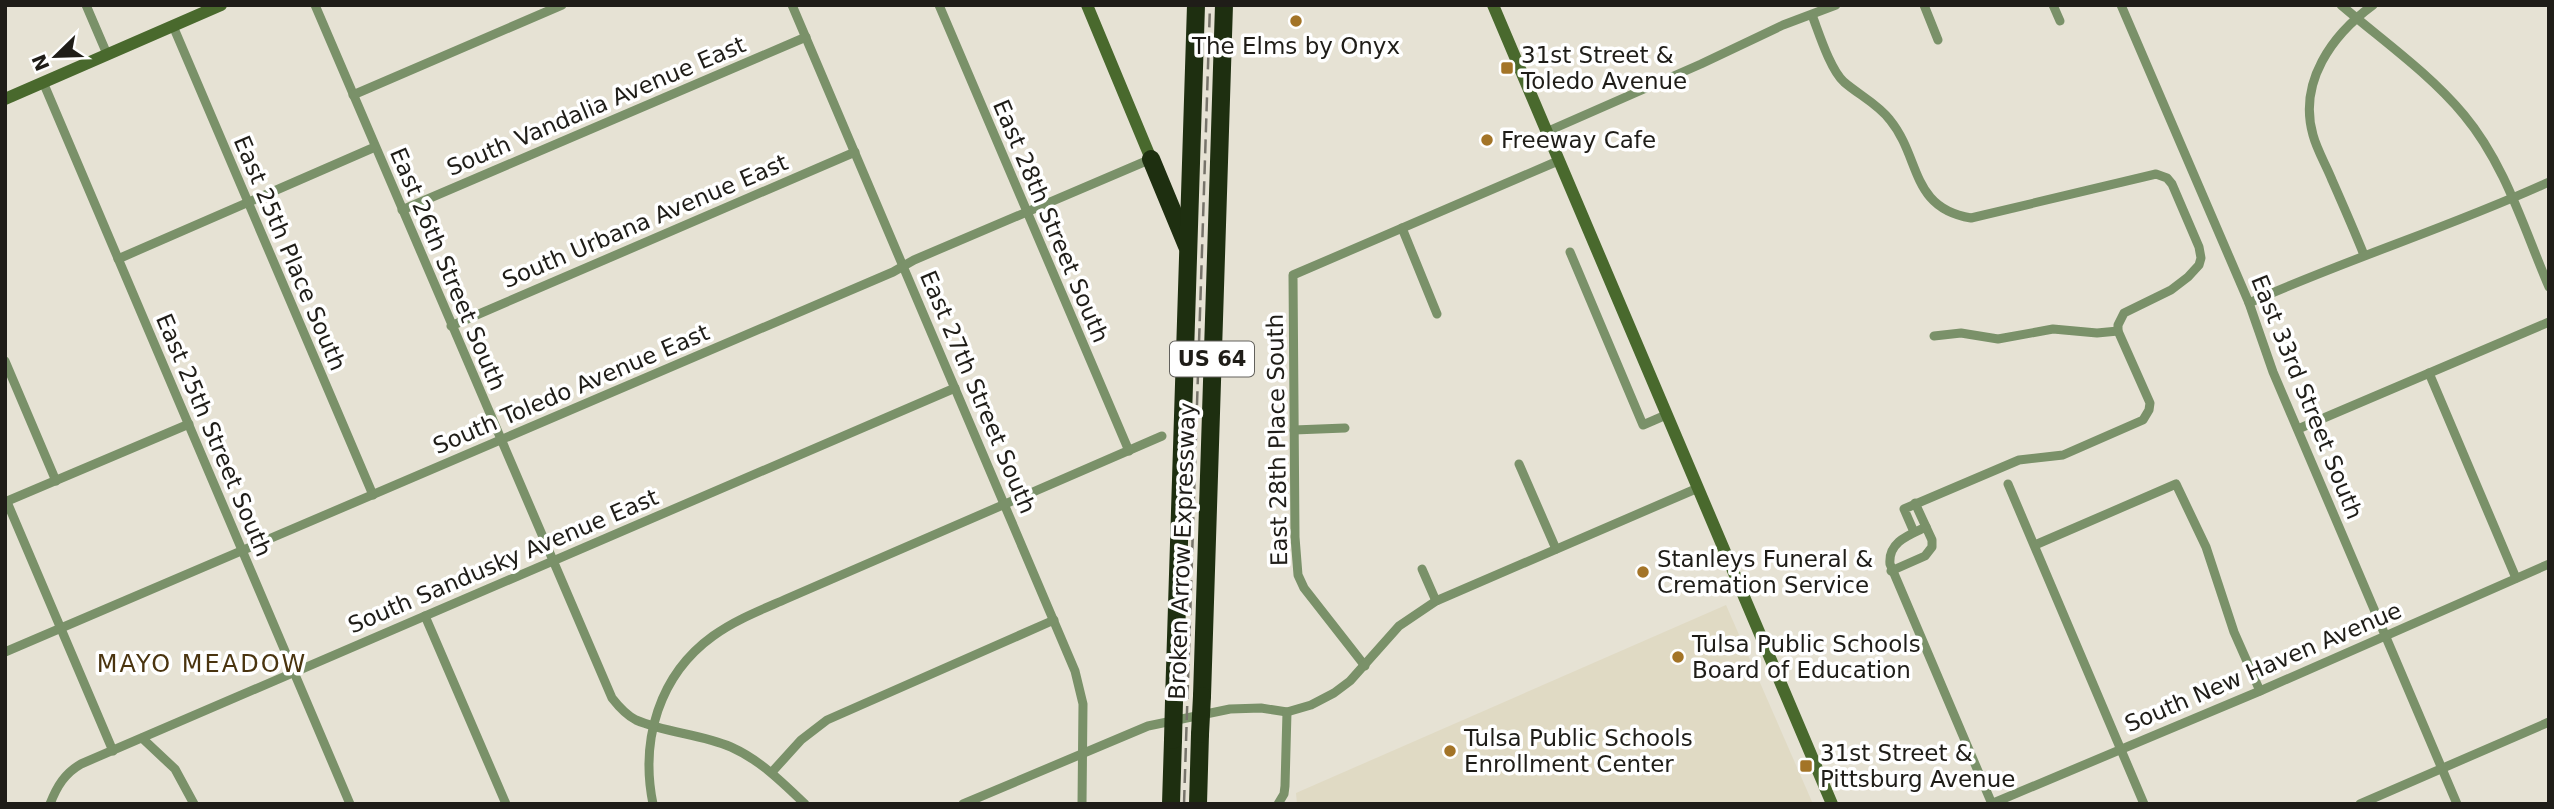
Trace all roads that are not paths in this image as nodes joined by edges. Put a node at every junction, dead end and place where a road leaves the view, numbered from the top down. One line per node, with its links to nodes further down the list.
1 (86, 5): 23 (street)
2 (221, 5): 20 (main road)
3 (315, 5): 25 (street, East 26th Street South)
4 (562, 5): 25 (street)
5 (792, 5): 21 (street, East 27th Street South)
6 (939, 5): 36 (street, East 28th Street South)
7 (1087, 5): 30 (main road)
8 (1196, 5): 38 (highway, Broken Arrow Expressway / US 64)
9 (1224, 5): 106 (highway, Broken Arrow Expressway / US 64, bridge)
10 (1836, 5): 17 (street)
11 (1924, 5): 22 (street)
12 (2053, 5): 19 (street)
13 (2120, 5): 44 (street, East 33rd Street South)
14 (2341, 5): 18 (street)
15 (2373, 5): 18 (street)
16 (1496, 6): 27 (main road)
17 (1812, 15): 27 (street); 48 (street)
18 (2356, 18): 33 (street); 40 (street)
19 (2060, 21)
20 (173, 26): 23 (main road); 34 (street, East 25th Place South)
21 (806, 37): 29 (street, East 27th Street South); 35 (street, South Vandalia Avenue East)
22 (1938, 40)
23 (107, 54): 24 (main road)
24 (43, 82): 26 (main road); 41 (street, East 25th Street South)
25 (353, 95): 28 (street, East 26th Street South)
26 (5, 99)
27 (1546, 132): 31 (main road)
28 (375, 147): 34 (street); 35 (street, East 26th Street South)
29 (855, 152): 42 (street, East 27th Street South); 47 (street, South Urbana Avenue East)
30 (1151, 159): 36 (street, South Toledo Avenue East); 38 (highway)
31 (1558, 161): 37 (street); 53 (main road)
32 (2549, 182): 33 (street)
33 (2512, 199): 40 (street); 43 (street)
34 (247, 203): 41 (street); 65 (street, East 25th Place South)
35 (402, 210): 47 (street, East 26th Street South)
36 (1026, 211): 42 (street, South Toledo Avenue East); 60 (street, East 28th Street South)
37 (1402, 228): 45 (street); 57 (street, East 28th Place South)
38 (1188, 249): 105 (highway, Broken Arrow Expressway / US 64, bridge)
39 (1570, 252): 53 (street)
40 (2364, 255): 44 (street)
41 (118, 259): 54 (street, East 25th Street South)
42 (903, 267): 52 (street, East 27th Street South); 59 (street, South Toledo Avenue East)
43 (2549, 287)
44 (2249, 303): 56 (street, East 33rd Street South)
45 (1437, 314)
46 (2549, 322): 51 (street)
47 (451, 326): 59 (street, East 26th Street South)
48 (2118, 331): 49 (street); 67 (street)
49 (1934, 336)
50 (5, 360): 62 (street)
51 (2429, 373): 56 (street); 78 (street)
52 (955, 387): 68 (street, East 27th Street South); 74 (street, South Sandusky Avenue East)
53 (1666, 415): 64 (main road)
54 (189, 424): 62 (street); 73 (street, East 25th Street South)
55 (1345, 428): 57 (street)
56 (2298, 429): 83 (street, East 33rd Street South)
57 (1294, 430): 85 (street, East 28th Place South)
58 (1162, 436): 60 (street)
59 (500, 440): 65 (street, South Toledo Avenue East); 74 (street, East 26th Street South)
60 (1129, 451): 68 (street)
61 (1519, 464): 72 (street)
62 (56, 481): 66 (street)
63 (2008, 484): 71 (street)
64 (1698, 488): 72 (street); 108 (main road)
65 (373, 495): 73 (street, South Toledo Avenue East)
66 (6, 502): 82 (street)
67 (1915, 503): 69 (street); 70 (street)
68 (1005, 504): 81 (street, East 27th Street South); 90 (street)
69 (1926, 527): 70 (street); 77 (street)
70 (1914, 533): 77 (street)
71 (2035, 545): 87 (street); 92 (street)
72 (1556, 549): 79 (street)
73 (243, 550): 82 (street, South Toledo Avenue East); 86 (street, East 25th Street South)
74 (552, 561): 80 (street, South Sandusky Avenue East); 90 (street, East 26th Street South)
75 (2549, 564): 78 (street, South New Haven Avenue)
76 (1422, 569): 79 (street)
77 (1891, 571): 109 (street)
78 (2516, 578): 83 (street, South New Haven Avenue)
79 (1436, 601): 85 (street)
80 (425, 616): 86 (street, South Sandusky Avenue East); 100 (street)
81 (1054, 620): 94 (street, East 27th Street South); 96 (street)
82 (61, 628): 84 (street, South Toledo Avenue East); 93 (street)
83 (2385, 635): 87 (street, South New Haven Avenue); 95 (street, East 33rd Street South)
84 (5, 652)
85 (1365, 666): 88 (street)
86 (293, 672): 91 (street, South Sandusky Avenue East); 99 (street, East 25th Street South)
87 (2260, 691): 92 (street, South New Haven Avenue)
88 (1287, 712): 94 (street); 107 (street)
89 (2549, 722): 95 (street)
90 (653, 725): 96 (street, East 26th Street South); 101 (street)
91 (142, 738): 93 (street, South Sandusky Avenue East); 98 (street)
92 (2120, 748): 109 (street, South New Haven Avenue); 110 (street)
93 (113, 751): 97 (street, South Sandusky Avenue East)
94 (1084, 752): 103 (street); 104 (street, East 27th Street South)
95 (2442, 769): 111 (street); 112 (street, East 33rd Street South)
96 (772, 772): 102 (street, East 26th Street South)
97 (50, 804)
98 (194, 804)
99 (350, 804)
100 (506, 804)
101 (653, 804)
102 (805, 804)
103 (963, 804)
104 (1082, 804)
105 (1171, 804)
106 (1198, 804)
107 (1278, 804)
108 (1832, 804)
109 (1992, 804)
110 (2144, 804)
111 (2360, 804)
112 (2457, 804)

